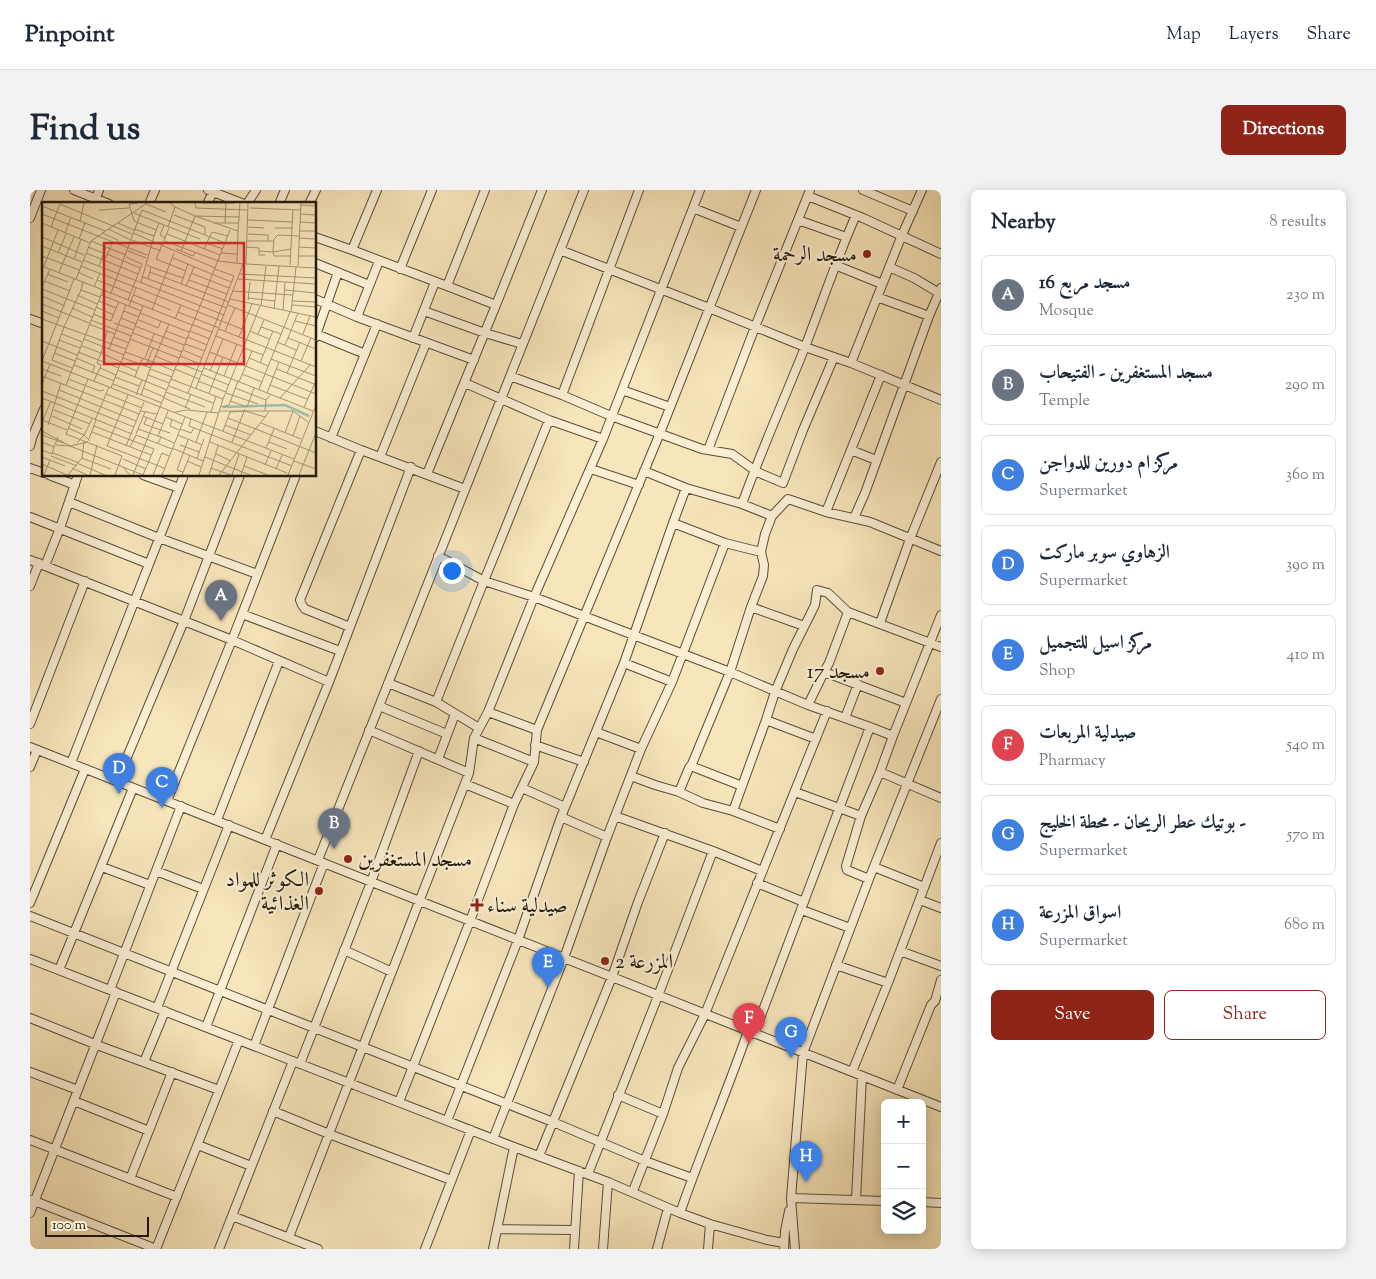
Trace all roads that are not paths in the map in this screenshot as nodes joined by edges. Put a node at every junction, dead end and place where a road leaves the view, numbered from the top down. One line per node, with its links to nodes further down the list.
1 (41, 190): 29 (street)
2 (74, 190): 20 (street)
3 (99, 190): 20 (street)
4 (155, 190): 21 (street)
5 (256, 190): 23 (street)
6 (285, 190): 24 (street)
7 (316, 190): 25 (street)
8 (377, 190): 35 (street)
9 (432, 190): 42 (street)
10 (485, 190): 48 (street)
11 (542, 190): 54 (street)
12 (584, 190): 36 (street)
13 (639, 190): 43 (street)
14 (700, 190): 26 (street)
15 (756, 190): 31 (street)
16 (863, 190): 27 (street)
17 (922, 190): 27 (street)
18 (211, 191): 22 (street)
19 (809, 193): 28 (street); 30 (street)
20 (95, 201)
21 (150, 202)
22 (241, 202)
23 (247, 202)
24 (280, 202)
25 (310, 202)
26 (693, 208): 31 (street); 49 (street)
27 (913, 211): 32 (street)
28 (856, 215): 32 (street); 34 (street)
29 (30, 218)
30 (798, 220): 34 (street); 60 (street)
31 (740, 227): 55 (street)
32 (902, 235): 37 (street); 41 (street)
33 (316, 237): 35 (street)
34 (846, 238): 40 (street)
35 (352, 250): 38 (street)
36 (560, 250): 43 (street); 65 (street)
37 (941, 254)
38 (379, 261): 42 (street); 47 (street)
39 (316, 263): 44 (street)
40 (835, 265): 46 (street); 66 (street)
41 (889, 267): 46 (street); 50 (street)
42 (400, 269): 45 (street)
43 (610, 269): 49 (street); 76 (street)
44 (338, 272): 47 (street); 53 (street)
45 (435, 282): 48 (street); 56 (street)
46 (882, 284): 51 (street)
47 (369, 285): 57 (street)
48 (447, 286): 54 (street)
49 (662, 289): 55 (street); 75 (street)
50 (940, 289): 58 (street)
51 (877, 297): 58 (street); 70 (street)
52 (316, 300): 53 (street)
53 (326, 304): 57 (street); 62 (street)
54 (496, 304): 61 (street)
55 (709, 308): 60 (street); 79 (street)
56 (424, 311): 61 (street); 63 (street)
57 (357, 316): 59 (street)
58 (929, 316): 74 (street)
59 (377, 324): 63 (street); 67 (street)
60 (755, 327): 66 (street); 89 (street)
61 (485, 333): 65 (street); 69 (street)
62 (316, 336): 67 (street)
63 (413, 338): 64 (street)
64 (426, 343): 69 (street); 91 (street)
65 (522, 344): 72 (street)
66 (805, 347): 68 (street); 98 (street)
67 (365, 354): 85 (street)
68 (834, 357): 70 (street); 108 (street)
69 (474, 360): 73 (street)
70 (850, 363): 71 (street)
71 (880, 375): 74 (street); 90 (street)
72 (510, 376): 76 (street); 77 (street)
73 (466, 383): 77 (street); 101 (street)
74 (905, 385): 78 (street); 93 (street)
75 (622, 390): 79 (street); 81 (street)
76 (562, 395): 81 (street)
77 (501, 399): 82 (street); 113 (street)
78 (941, 400)
79 (670, 407): 84 (street)
80 (42, 414): 87 (street)
81 (611, 416): 84 (street); 86 (street)
82 (549, 420): 86 (street); 135 (street)
83 (316, 431): 85 (street)
84 (660, 433): 89 (street); 99 (street)
85 (331, 438): 88 (street)
86 (603, 439): 97 (street)
87 (30, 446)
88 (361, 450): 91 (street); 147 (street)
89 (708, 450): 98 (street)
90 (851, 450): 93 (street); 117 (street)
91 (380, 457): 95 (street)
92 (30, 460): 96 (street)
93 (876, 460): 120 (street)
94 (941, 462): 124 (street)
95 (411, 467): 101 (street); 147 (street)
96 (30, 468): 100 (street)
97 (590, 469): 110 (street); 137 (street)
98 (754, 470): 108 (street); 116 (street)
99 (644, 471): 110 (street); 112 (street)
100 (42, 472)
101 (428, 474): 113 (street)
102 (52, 476): 109 (street)
103 (78, 476): 109 (street)
104 (146, 476): 111 (street)
105 (184, 476): 111 (street)
106 (240, 476): 129 (street)
107 (296, 476): 133 (street)
108 (782, 483): 114 (street)
109 (75, 485): 115 (street)
110 (639, 485): 143 (street)
111 (179, 488): 123 (street)
112 (686, 488): 116 (street); 121 (street)
113 (465, 489): 128 (street)
114 (788, 498): 117 (street); 118 (street)
115 (69, 502): 122 (street); 123 (street)
116 (742, 504): 118 (street)
117 (826, 512): 120 (street)
118 (772, 516): 127 (street)
119 (30, 517): 122 (street)
120 (854, 518): 124 (street)
121 (673, 523): 125 (street); 148 (street)
122 (60, 528): 131 (street); 132 (street)
123 (159, 538): 129 (street); 132 (street)
124 (910, 539): 126 (street); 145 (street)
125 (725, 543): 127 (street); 153 (street)
126 (941, 551)
127 (761, 552): 139 (street)
128 (438, 556): 135 (street); 160 (street)
129 (209, 557): 133 (street); 144 (street)
130 (30, 560): 131 (street)
131 (42, 564): 134 (street); 136 (street)
132 (149, 564): 138 (street)
133 (257, 574): 141 (street)
134 (85, 581): 138 (street); 173 (street)
135 (484, 581): 137 (street); 164 (street)
136 (30, 586)
137 (534, 598): 143 (street); 169 (street)
138 (135, 601): 144 (street); 190 (street)
139 (751, 607): 146 (street); 156 (street)
140 (848, 612): 145 (street); 146 (street); 157 (street)
141 (242, 614): 149 (street); 152 (street)
142 (941, 615): 150 (street)
143 (584, 617): 148 (street); 177 (street)
144 (184, 621): 149 (street); 197 (street)
145 (880, 623): 150 (street)
146 (804, 626): 162 (street)
147 (350, 627): 152 (street)
148 (634, 636): 153 (street); 155 (street)
149 (232, 640): 154 (street); 206 (street)
150 (930, 642): 151 (street); 165 (street)
151 (941, 647)
152 (340, 652): 158 (street)
153 (683, 654): 156 (street); 159 (street)
154 (279, 661): 158 (street); 215 (street)
155 (624, 663): 159 (street); 178 (street)
156 (730, 672): 162 (street); 191 (street)
157 (824, 672): 161 (street); 166 (street)
158 (329, 682): 220 (street)
159 (672, 682): 185 (street)
160 (388, 683): 164 (street); 167 (street)
161 (858, 684): 165 (street); 171 (street)
162 (775, 692): 166 (street); 172 (street)
163 (941, 699): 198 (street)
164 (436, 702): 170 (street)
165 (906, 703): 180 (street)
166 (808, 705): 168 (street)
167 (379, 706): 176 (street); 179 (street)
168 (827, 711): 171 (street); 182 (street)
169 (488, 712): 175 (street); 177 (street)
170 (455, 714): 175 (street); 179 (street)
171 (846, 718): 174 (street)
172 (766, 720): 182 (street); 200 (street)
173 (30, 724)
174 (870, 727): 180 (street); 210 (street)
175 (479, 728): 181 (street)
176 (369, 730): 186 (street); 224 (street)
177 (537, 730): 183 (street)
178 (596, 732): 185 (street); 189 (street)
179 (447, 734): 187 (street)
180 (893, 736): 194 (street)
181 (474, 738): 188 (street); 195 (street)
182 (816, 739): 204 (street)
183 (535, 745): 188 (street); 189 (street)
184 (34, 748): 190 (street); 192 (street)
185 (640, 748): 196 (street)
186 (419, 751): 187 (street); 230 (street)
187 (438, 759): 195 (street)
188 (534, 762): 202 (street)
189 (584, 762): 209 (street)
190 (71, 763): 193 (street)
191 (691, 766): 200 (street); 203 (street)
192 (30, 767)
193 (85, 769): 197 (street); 237 (street)
194 (880, 772): 198 (street); 213 (street)
195 (469, 773): 199 (street)
196 (631, 776): 203 (street); 212 (street)
197 (117, 781): 201 (street)
198 (907, 783): 205 (street); 226 (street)
199 (465, 784): 207 (street); 236 (street)
200 (742, 786): 211 (street)
201 (133, 788): 206 (street); 225 (street)
202 (522, 788): 207 (street); 209 (street)
203 (680, 792): 211 (street)
204 (795, 792): 210 (street); 217 (street)
205 (941, 798)
206 (167, 801): 208 (street)
207 (514, 804): 241 (street)
208 (181, 806): 215 (street); 227 (street)
209 (565, 807): 214 (street)
210 (839, 807): 213 (street); 238 (street)
211 (733, 811): 217 (street)
212 (615, 816): 218 (street); 219 (street)
213 (861, 816): 229 (street)
214 (561, 817): 219 (street); 244 (street)
215 (217, 820): 216 (street)
216 (229, 825): 220 (street); 234 (street)
217 (780, 829): 228 (street)
218 (665, 833): 223 (street); 255 (street)
219 (607, 837): 248 (street)
220 (265, 840): 221 (street)
221 (277, 844): 224 (street); 259 (street)
222 (941, 844): 233 (street)
223 (713, 851): 228 (street); 260 (street)
224 (321, 862): 230 (street); 263 (street)
225 (102, 867): 232 (street); 243 (street)
226 (874, 867): 229 (street); 233 (street)
227 (156, 870): 232 (street); 234 (street)
228 (762, 871): 231 (street)
229 (869, 879): 242 (street)
230 (371, 882): 236 (street); 245 (street)
231 (757, 883): 238 (street); 264 (street)
232 (150, 885): 247 (street)
233 (924, 888): 235 (street)
234 (204, 889): 253 (street)
235 (920, 900): 239 (street); 246 (street)
236 (420, 901): 241 (street); 254 (street)
237 (30, 903)
238 (803, 906): 242 (street); 268 (street)
239 (941, 908)
240 (30, 916): 243 (street)
241 (470, 921): 244 (street); 276 (street)
242 (850, 928): 250 (street)
243 (74, 933): 247 (street); 252 (street)
244 (518, 940): 248 (street); 282 (street)
245 (344, 950): 254 (street); 267 (street)
246 (900, 951): 251 (street); 257 (street)
247 (124, 953): 253 (street); 258 (street)
248 (564, 958): 255 (street); 290 (street)
249 (30, 959): 252 (street)
250 (836, 965): 257 (street); 273 (street)
251 (941, 966)
252 (59, 970): 258 (street)
253 (171, 972): 259 (street); 262 (street)
254 (392, 972): 272 (street)
255 (612, 977): 260 (street); 295 (street)
256 (941, 980): 261 (street)
257 (888, 983): 279 (street)
258 (113, 991): 262 (street); 270 (street)
259 (220, 991): 263 (street); 266 (street)
260 (658, 996): 264 (street); 286 (street)
261 (938, 1002): 285 (street)
262 (161, 1009): 266 (street); 274 (street)
263 (267, 1010): 267 (street); 271 (street)
264 (705, 1014): 268 (street); 293 (street)
265 (30, 1018): 270 (street)
266 (206, 1027): 269 (street)
267 (314, 1029): 272 (street); 275 (street)
268 (751, 1032): 273 (street); 310 (street)
269 (239, 1040): 271 (street); 284 (street)
270 (97, 1044): 274 (street); 283 (street)
271 (254, 1046): 275 (street)
272 (363, 1048): 276 (street); 281 (street)
273 (803, 1053): 279 (street); 316 (street)
274 (144, 1062): 278 (street)
275 (296, 1062): 281 (street); 292 (street)
276 (412, 1067): 282 (street); 289 (street)
277 (30, 1072): 283 (street)
278 (172, 1072): 284 (street); 297 (street)
279 (852, 1072): 280 (street)
280 (862, 1076): 285 (street); 318 (street)
281 (349, 1082): 289 (street); 298 (street)
282 (461, 1086): 290 (street); 294 (street)
283 (78, 1090): 288 (street)
284 (219, 1090): 302 (street)
285 (897, 1090): 287 (street)
286 (618, 1095): 293 (street); 301 (street)
287 (909, 1098): 291 (street)
288 (74, 1102): 297 (street); 304 (street)
289 (399, 1102): 294 (street)
290 (507, 1104): 295 (street); 299 (street)
291 (941, 1107)
292 (273, 1111): 298 (street); 307 (street)
293 (663, 1114): 306 (street)
294 (447, 1121): 296 (street)
295 (553, 1122): 301 (street); 305 (street)
296 (471, 1130): 299 (street); 312 (street)
297 (149, 1131): 311 (street)
298 (329, 1134): 312 (street); 330 (street)
299 (493, 1139): 303 (street)
300 (30, 1140): 304 (street)
301 (600, 1141): 306 (street); 309 (street)
302 (198, 1145): 307 (street); 315 (street)
303 (514, 1147): 305 (street); 328 (street)
304 (55, 1150): 311 (street); 317 (street)
305 (539, 1156): 308 (street)
306 (645, 1160): 310 (street); 314 (street)
307 (251, 1166): 326 (street)
308 (578, 1171): 309 (street); 329 (street)
309 (588, 1174): 313 (street)
310 (692, 1178): 325 (street)
311 (130, 1179): 315 (street)
312 (451, 1180): 335 (street)
313 (608, 1182): 314 (street); 338 (street)
314 (633, 1192): 323 (street)
315 (177, 1197): 332 (street)
316 (791, 1198): 318 (street); 322 (street)
317 (32, 1200): 324 (street); 332 (street)
318 (856, 1200): 319 (street)
319 (881, 1200)
320 (926, 1202): 321 (street)
321 (941, 1203)
322 (791, 1206): 331 (street); 341 (street)
323 (668, 1208): 325 (street); 339 (street)
324 (30, 1213)
325 (680, 1213): 327 (street)
326 (232, 1216): 330 (street); 333 (street)
327 (710, 1224): 331 (street); 340 (street)
328 (497, 1229): 329 (street); 336 (street)
329 (575, 1230): 337 (street)
330 (289, 1237): 334 (street)
331 (784, 1246)
332 (151, 1248)
333 (219, 1249)
334 (318, 1249)
335 (425, 1249)
336 (493, 1249)
337 (574, 1249)
338 (603, 1249)
339 (657, 1249)
340 (708, 1249)
341 (795, 1249)

